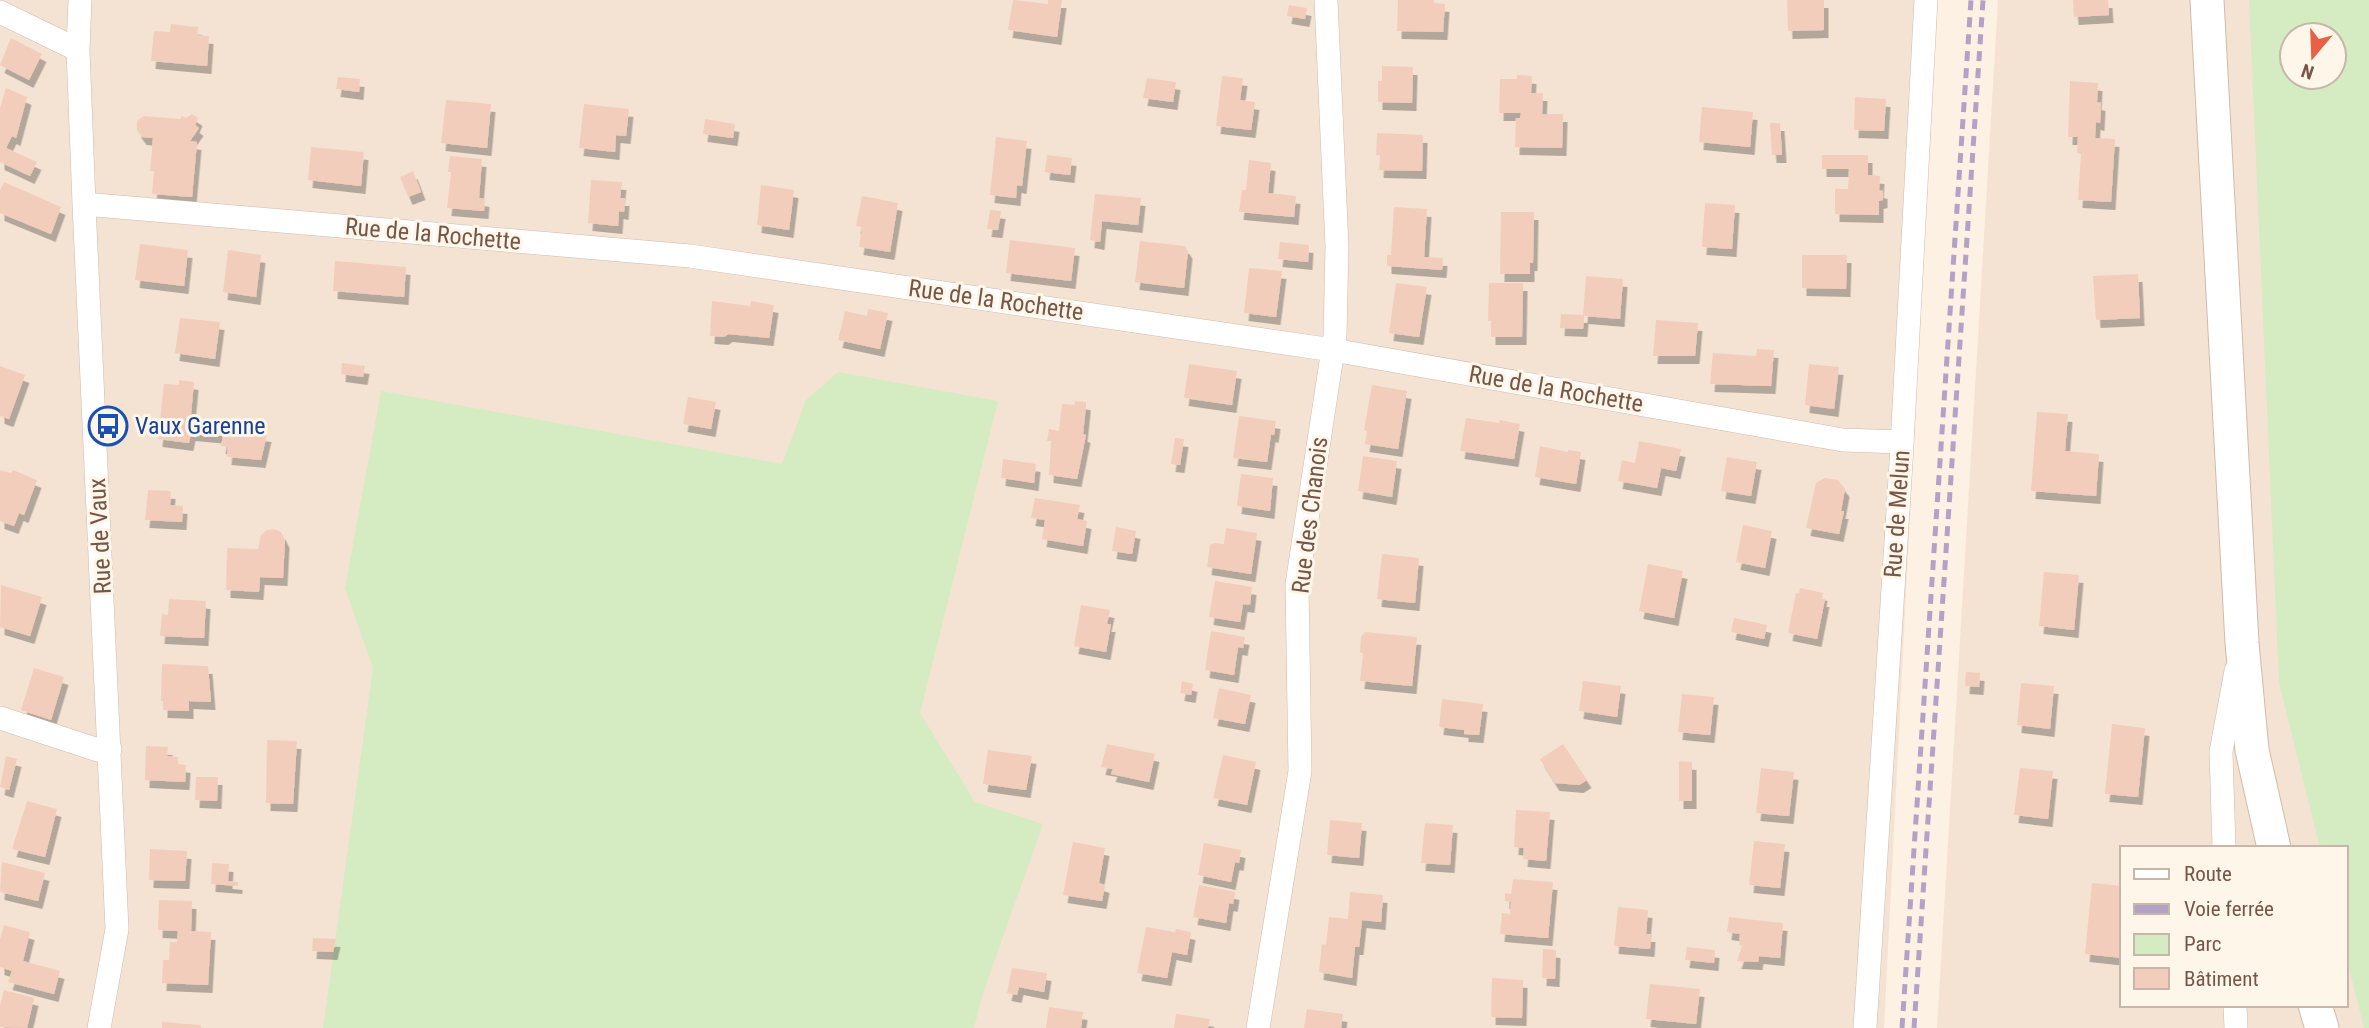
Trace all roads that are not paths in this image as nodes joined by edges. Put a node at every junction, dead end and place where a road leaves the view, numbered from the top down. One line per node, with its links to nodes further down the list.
1 (80, 0): 6 (street, Rue de Vaux)
2 (1326, 0): 8 (street, Rue des Chanois)
3 (1926, 0): 9 (street, Rue de Melun)
4 (2207, 0): 10 (main road)
5 (0, 12): 6 (street)
6 (78, 50): 7 (street, Rue de Vaux)
7 (85, 204): 8 (street, Rue de la Rochette); 12 (street, Rue de Vaux)
8 (1333, 349): 9 (street, Rue de la Rochette); 18 (street, Rue des Chanois)
9 (1902, 442): 19 (street, Rue de Melun)
10 (2242, 643): 13 (street); 14 (main road)
11 (0, 718): 12 (street)
12 (110, 750): 17 (street, Rue de Vaux)
13 (2224, 846)
14 (2274, 846)
15 (2235, 1007): 20 (street)
16 (2316, 1007): 21 (main road)
17 (99, 1028)
18 (1258, 1028)
19 (1866, 1028)
20 (2236, 1028)
21 (2322, 1028)

